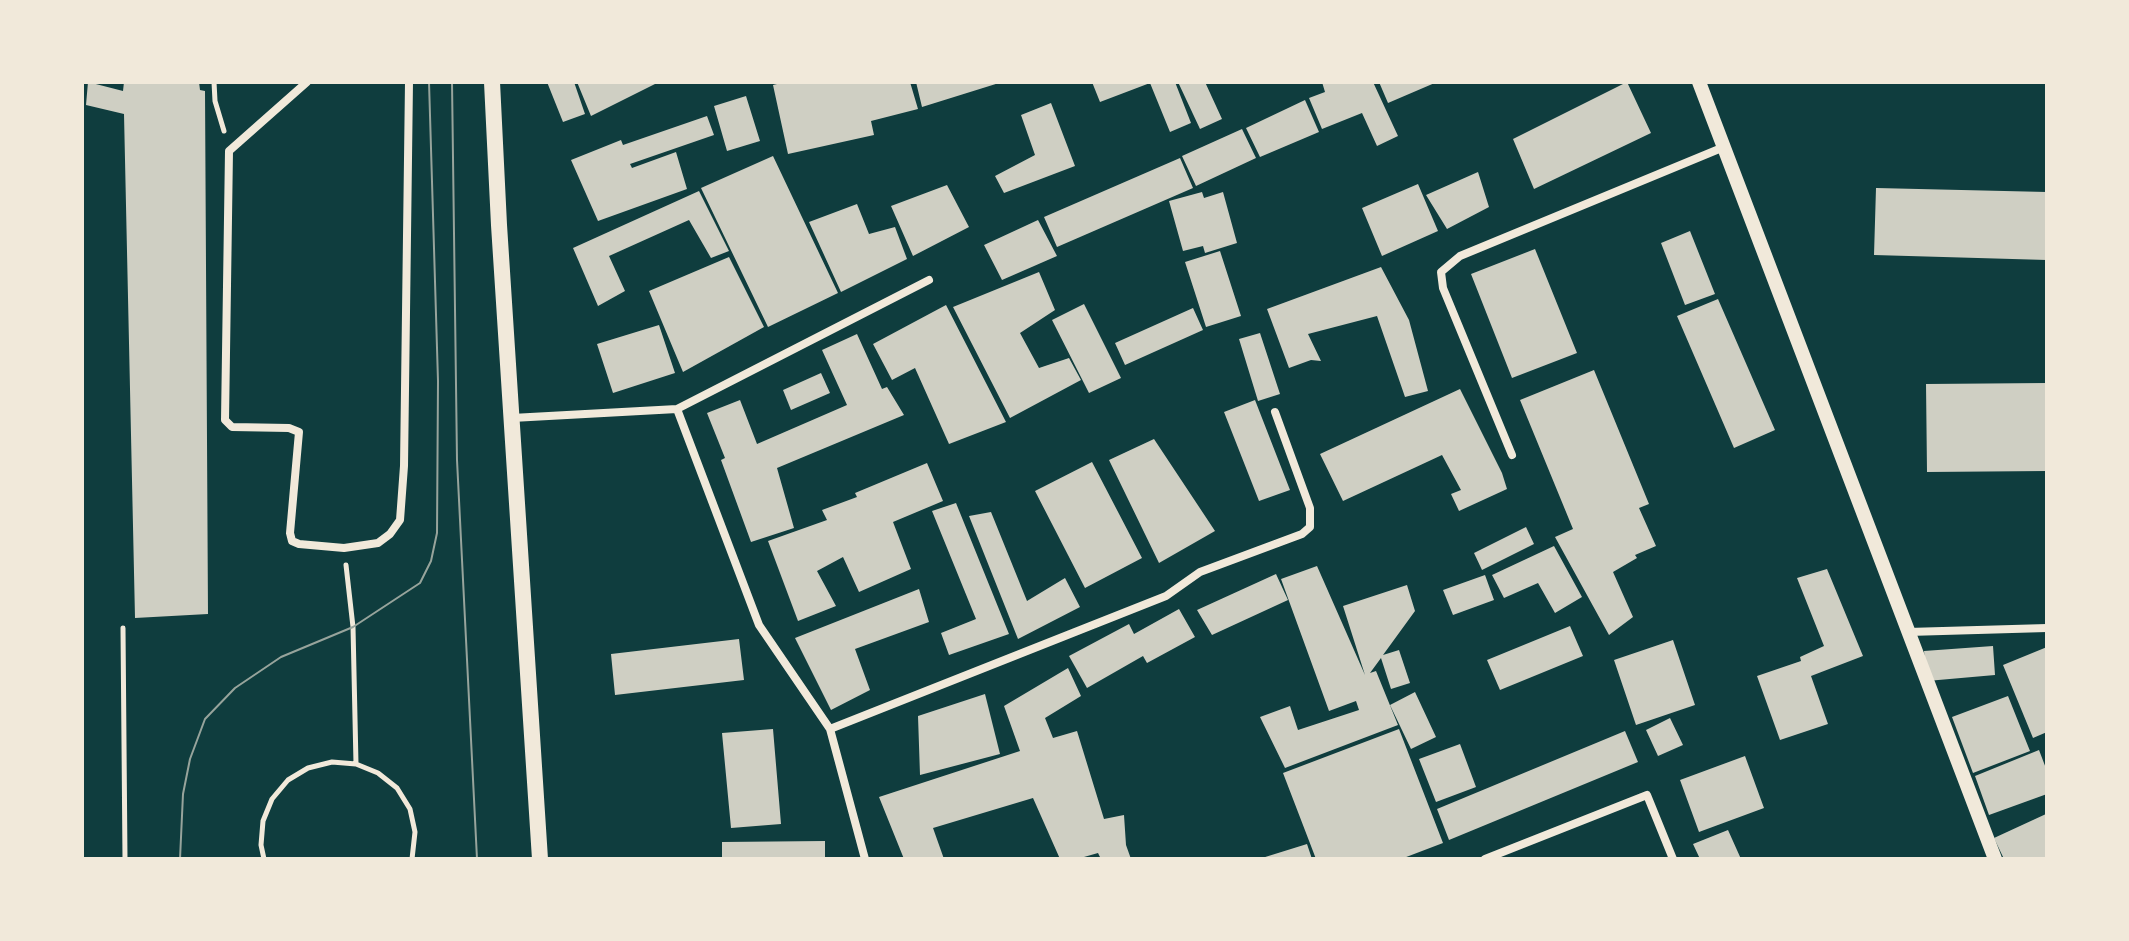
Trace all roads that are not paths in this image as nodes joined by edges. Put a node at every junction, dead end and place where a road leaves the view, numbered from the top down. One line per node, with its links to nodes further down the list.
1 (307, 82): 2 (street)
2 (409, 82)
3 (492, 82): 9 (main road)
4 (1699, 82): 5 (street)
5 (1724, 147): 10 (street); 12 (street)
6 (929, 280): 7 (street)
7 (677, 409): 9 (street); 13 (street)
8 (1275, 412): 13 (street)
9 (511, 418): 14 (main road)
10 (1512, 455)
11 (2047, 628): 12 (street)
12 (1908, 632): 18 (street)
13 (830, 729): 15 (street)
14 (540, 859)
15 (865, 859)
16 (1485, 859): 17 (street)
17 (1673, 859)
18 (1995, 859)

